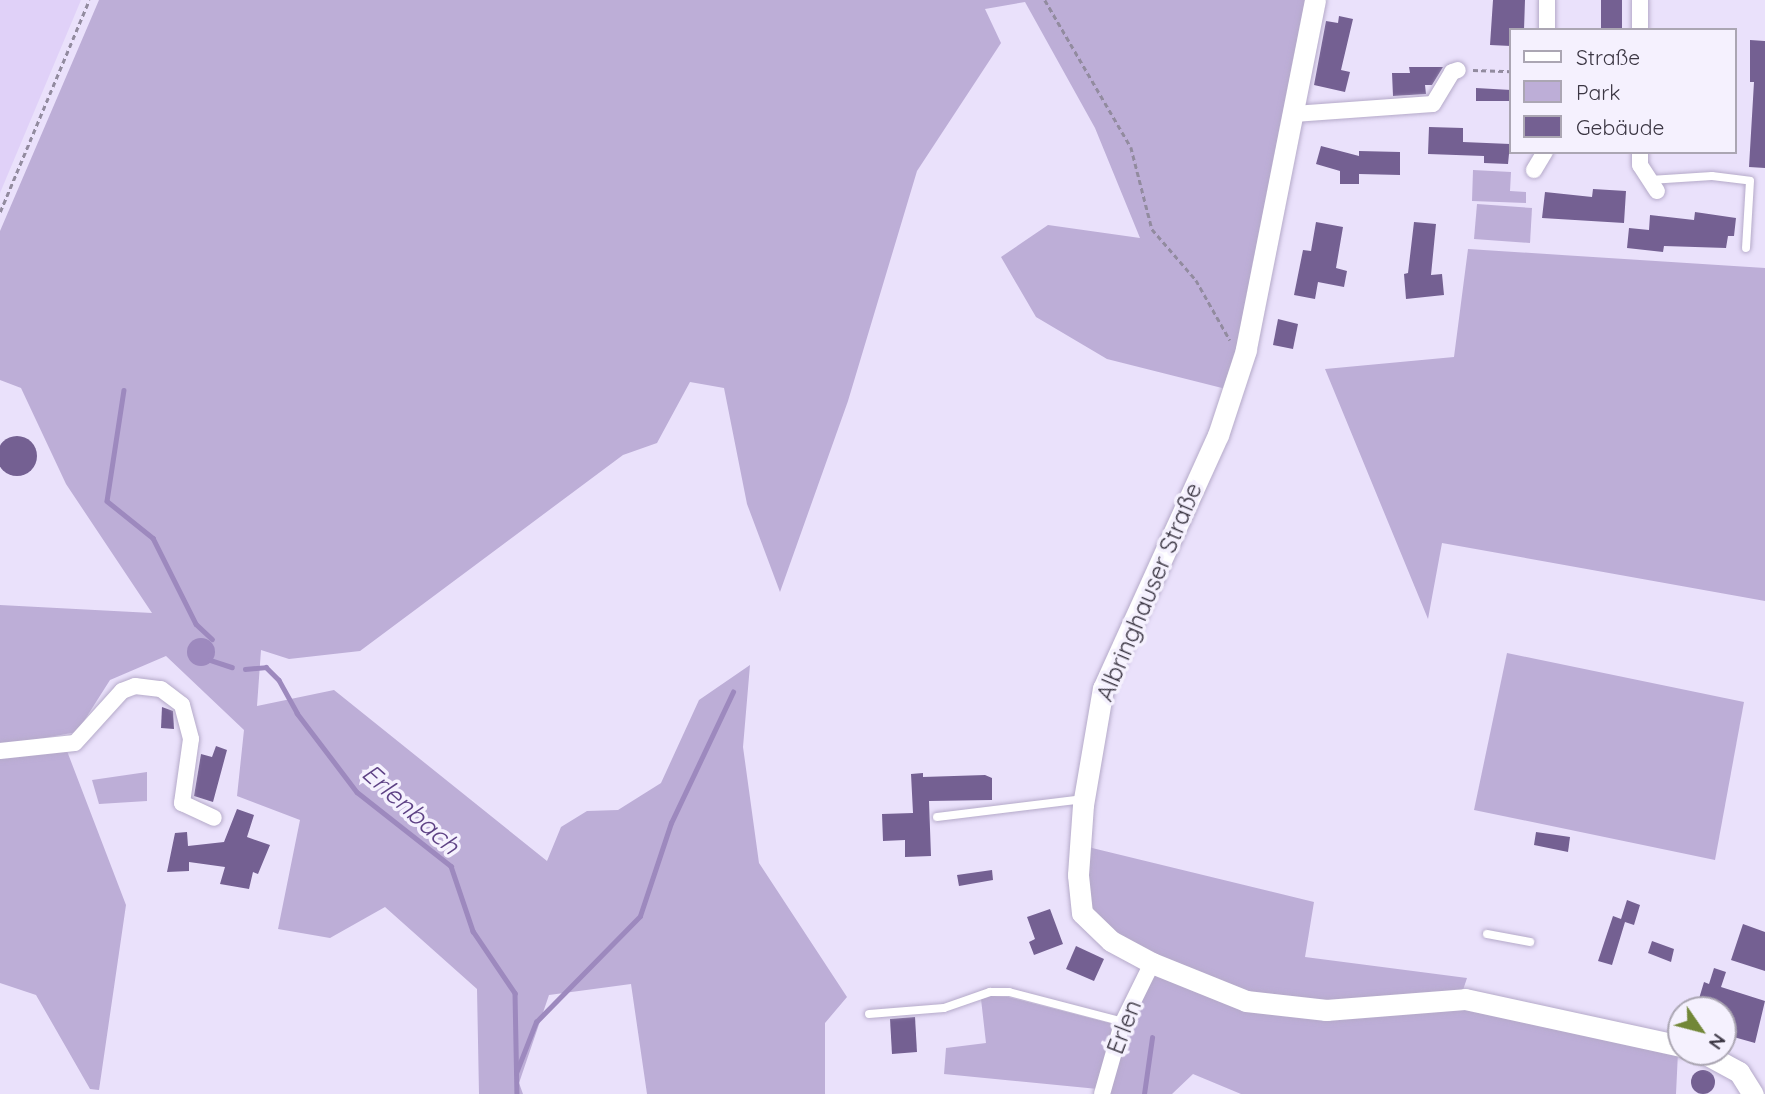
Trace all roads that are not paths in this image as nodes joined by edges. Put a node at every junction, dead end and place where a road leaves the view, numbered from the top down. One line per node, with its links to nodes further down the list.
1 (1315, 0): 7 (street, Albringhauser Straße)
2 (1547, 0): 4 (street)
3 (1640, 0): 5 (street)
4 (1547, 28)
5 (1640, 28)
6 (1458, 71): 7 (street)
7 (1294, 114): 14 (street, Albringhauser Straße)
8 (1544, 154): 10 (street)
9 (1640, 154): 11 (street)
10 (1534, 170)
11 (1652, 185): 12 (lane)
12 (1746, 248)
13 (0, 751): 16 (street)
14 (1084, 799): 15 (lane); 19 (street, Albringhauser Straße)
15 (937, 817)
16 (214, 818)
17 (1487, 934): 18 (lane)
18 (1530, 942)
19 (1152, 963): 21 (street, Erlen); 22 (street, Albringhauser Straße)
20 (869, 1014): 21 (lane)
21 (1123, 1022): 24 (street, Erlen)
22 (1667, 1043)
23 (1729, 1066): 25 (street)
24 (1102, 1094)
25 (1754, 1094)

